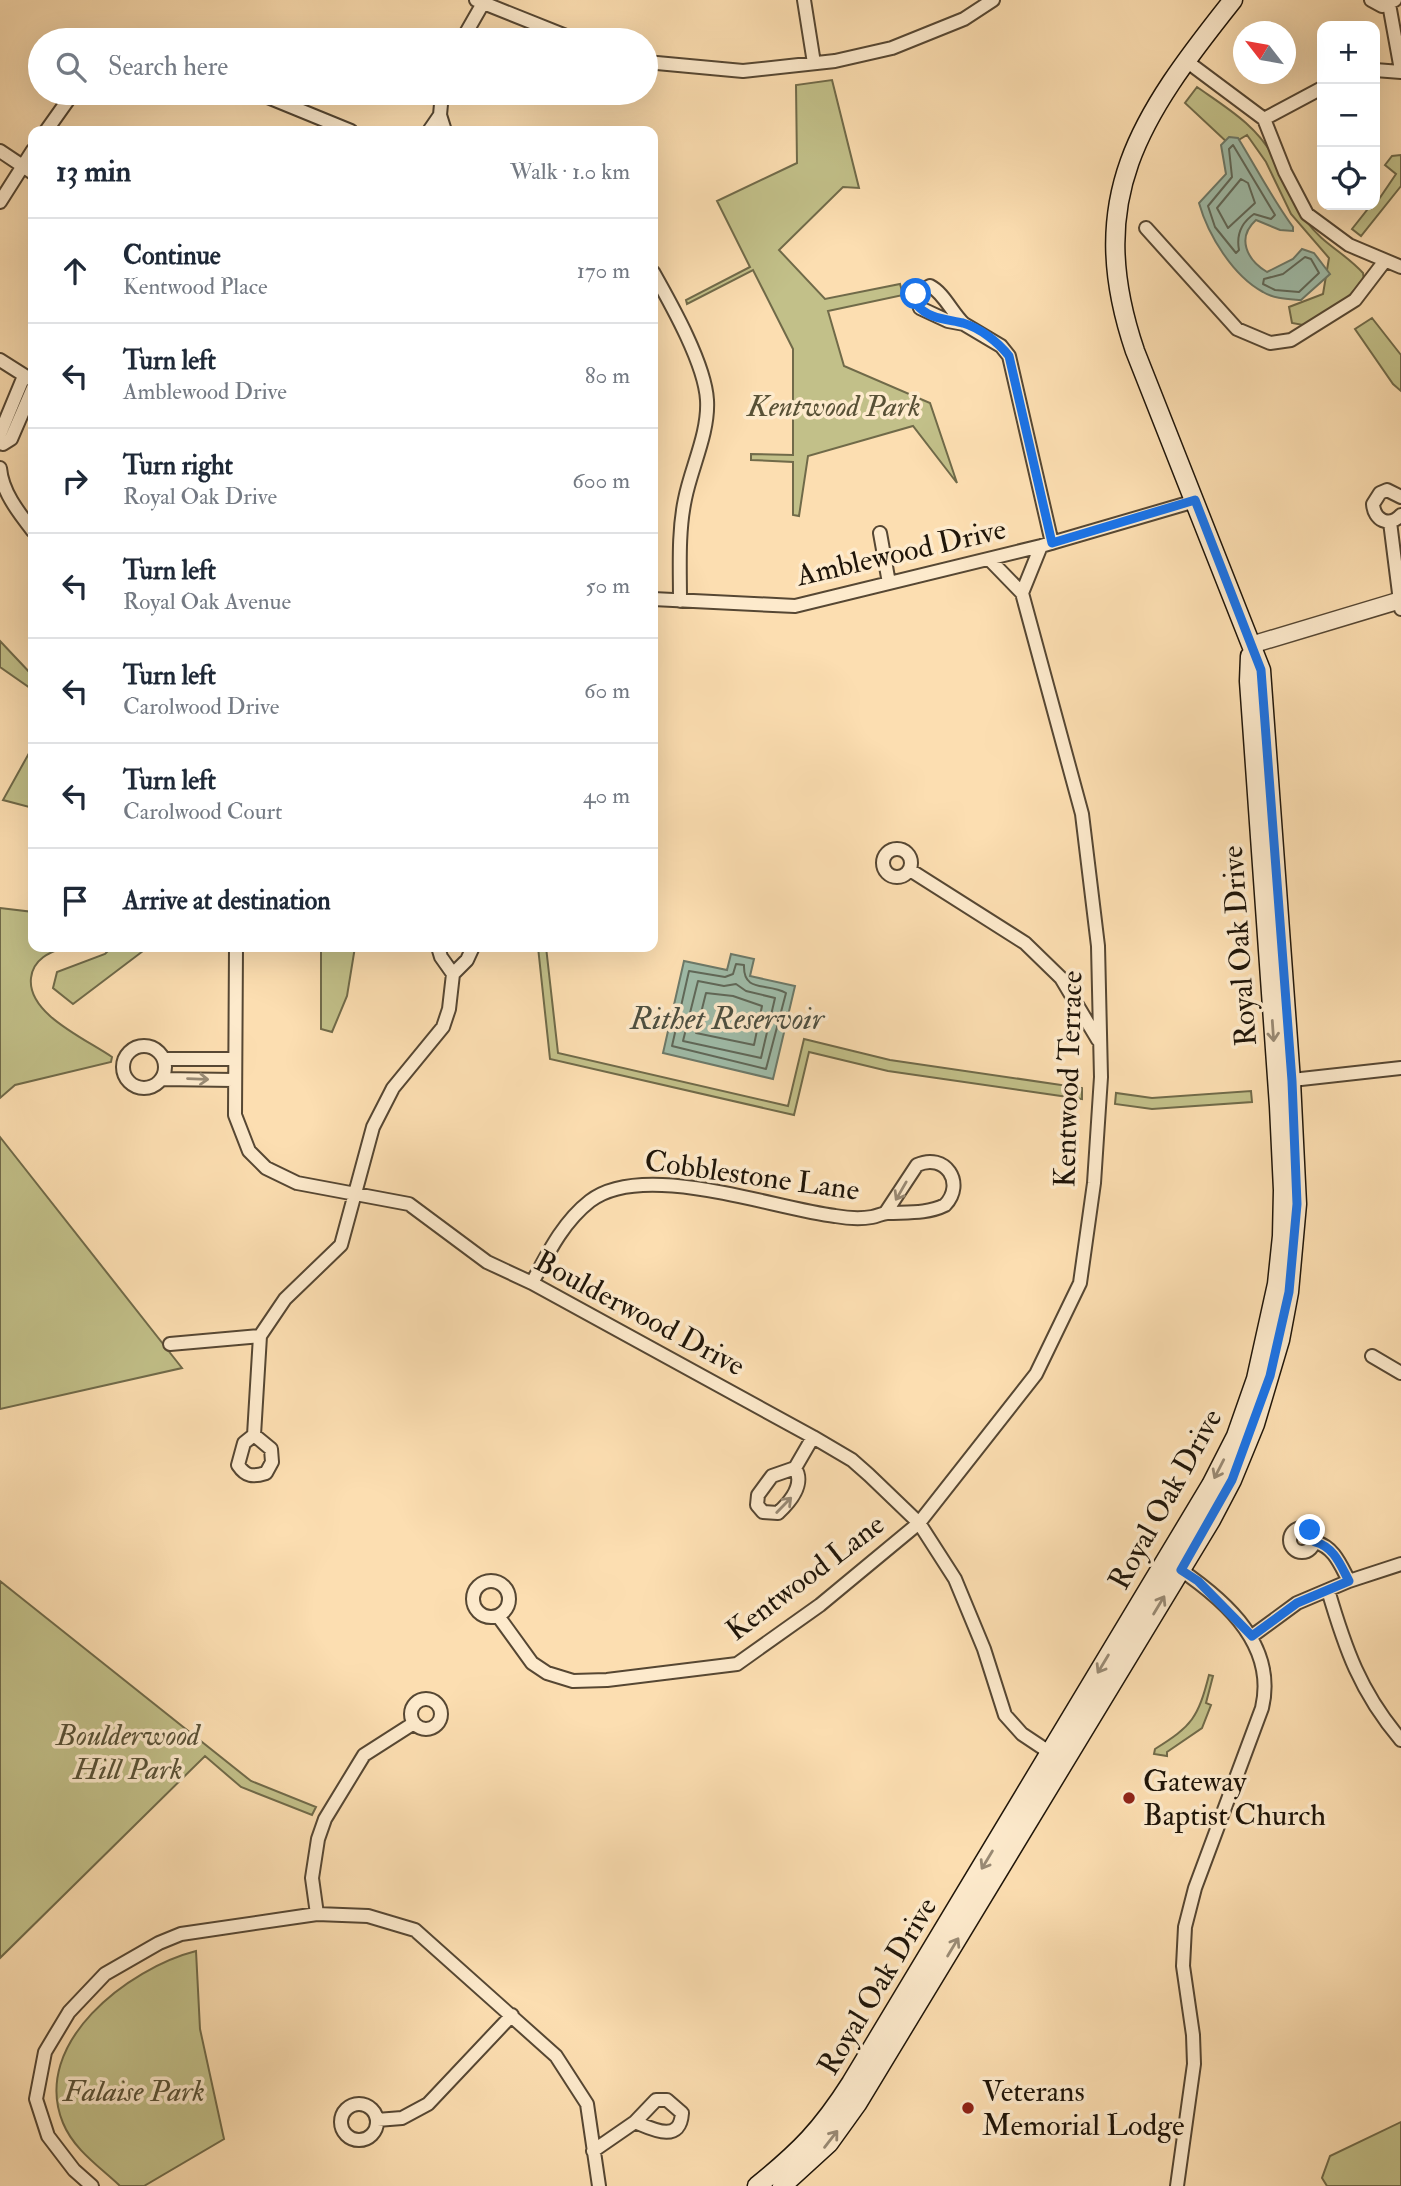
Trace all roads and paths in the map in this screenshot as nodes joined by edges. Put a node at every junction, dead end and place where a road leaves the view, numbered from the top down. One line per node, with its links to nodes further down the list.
1 (804, 0): 11 (street)
2 (993, 0): 11 (street)
3 (1233, 0): 9 (main road, Royal Oak Drive)
4 (1371, 0): 6 (street)
5 (479, 2): 7 (street); 8 (street)
6 (1392, 2): 13 (street)
7 (467, 28)
8 (545, 28)
9 (1185, 60): 19 (street); 40 (main road, Royal Oak Drive)
10 (658, 63): 11 (street)
11 (814, 63)
12 (1380, 70): 13 (street)
13 (1401, 71)
14 (1317, 91): 19 (street)
15 (64, 105): 20 (street)
16 (287, 105): 21 (street)
17 (441, 105): 18 (street)
18 (440, 115): 22 (street); 23 (street)
19 (1264, 119): 28 (street)
20 (50, 126)
21 (339, 126)
22 (432, 126)
23 (443, 126)
24 (0, 151): 25 (street)
25 (28, 170): 26 (street)
26 (0, 202)
27 (1146, 228): 28 (street)
28 (1384, 262): 29 (street)
29 (1401, 267)
30 (658, 290): 49 (street)
31 (964, 324): 44 (street)
32 (0, 360): 33 (street)
33 (28, 378)
34 (28, 381): 36 (street)
35 (28, 399): 36 (street)
36 (1, 438): 37 (street)
37 (0, 461)
38 (0, 468): 42 (street)
39 (1401, 497): 41 (street)
40 (1195, 500): 44 (street, Amblewood Drive); 51 (main road, Royal Oak Drive)
41 (1396, 519): 50 (street)
42 (28, 523)
43 (880, 533): 46 (street)
44 (1046, 545): 45 (street, Amblewood Drive); 47 (street)
45 (989, 559): 46 (street, Amblewood Drive); 47 (street, Kentwood Terrace)
46 (889, 583): 49 (street, Amblewood Drive)
47 (1022, 593): 57 (street, Kentwood Terrace)
48 (658, 599): 49 (street, Amblewood Drive)
49 (680, 601)
50 (1400, 603): 51 (street)
51 (1251, 645): 63 (main road, Royal Oak Drive)
52 (910, 870): 57 (street)
53 (236, 952): 59 (street, Boulderwood Drive)
54 (440, 952): 56 (street)
55 (471, 952): 56 (street)
56 (453, 974): 64 (street)
57 (1098, 1040): 74 (street, Kentwood Terrace)
58 (164, 1059): 59 (street); 61 (street); 61 (street)
59 (235, 1059): 62 (street, Boulderwood Drive)
60 (1401, 1068): 63 (street)
61 (162, 1079): 62 (street, one-way to 62)
62 (234, 1080): 64 (street, Boulderwood Drive)
63 (1284, 1081): 77 (main road, Royal Oak Drive)
64 (352, 1194): 66 (street, Boulderwood Drive); 67 (street)
65 (886, 1212): 65 (street, Cobblestone Lane, one-way to 65); 66 (street, Cobblestone Lane)
66 (531, 1283): 72 (street, Boulderwood Drive)
67 (260, 1336): 68 (street); 71 (street)
68 (170, 1344)
69 (1372, 1356): 70 (street)
70 (1401, 1373)
71 (254, 1435)
72 (813, 1437): 73 (street); 74 (street, Boulderwood Drive)
73 (795, 1468)
74 (919, 1523): 80 (street, Kentwood Lane); 84 (street, Boulderwood Drive)
75 (1315, 1542): 78 (street)
76 (1401, 1564): 78 (street)
77 (1173, 1565): 81 (street); 84 (main road, Royal Oak Drive)
78 (1349, 1581): 79 (street)
79 (1328, 1590): 81 (street); 83 (street)
80 (498, 1616)
81 (1252, 1636): 94 (street)
82 (414, 1723): 85 (street)
83 (1401, 1740)
84 (1057, 1757): 92 (main road, Royal Oak Drive, one-way to 92); 93 (main road, Royal Oak Drive, one-way to 84)
85 (317, 1914): 86 (street); 90 (street)
86 (512, 2015): 87 (street); 89 (street)
87 (377, 2120)
88 (635, 2122): 89 (street)
89 (593, 2151): 91 (street)
90 (92, 2186)
91 (599, 2186)
92 (758, 2186)
93 (782, 2186)
94 (1177, 2186)

